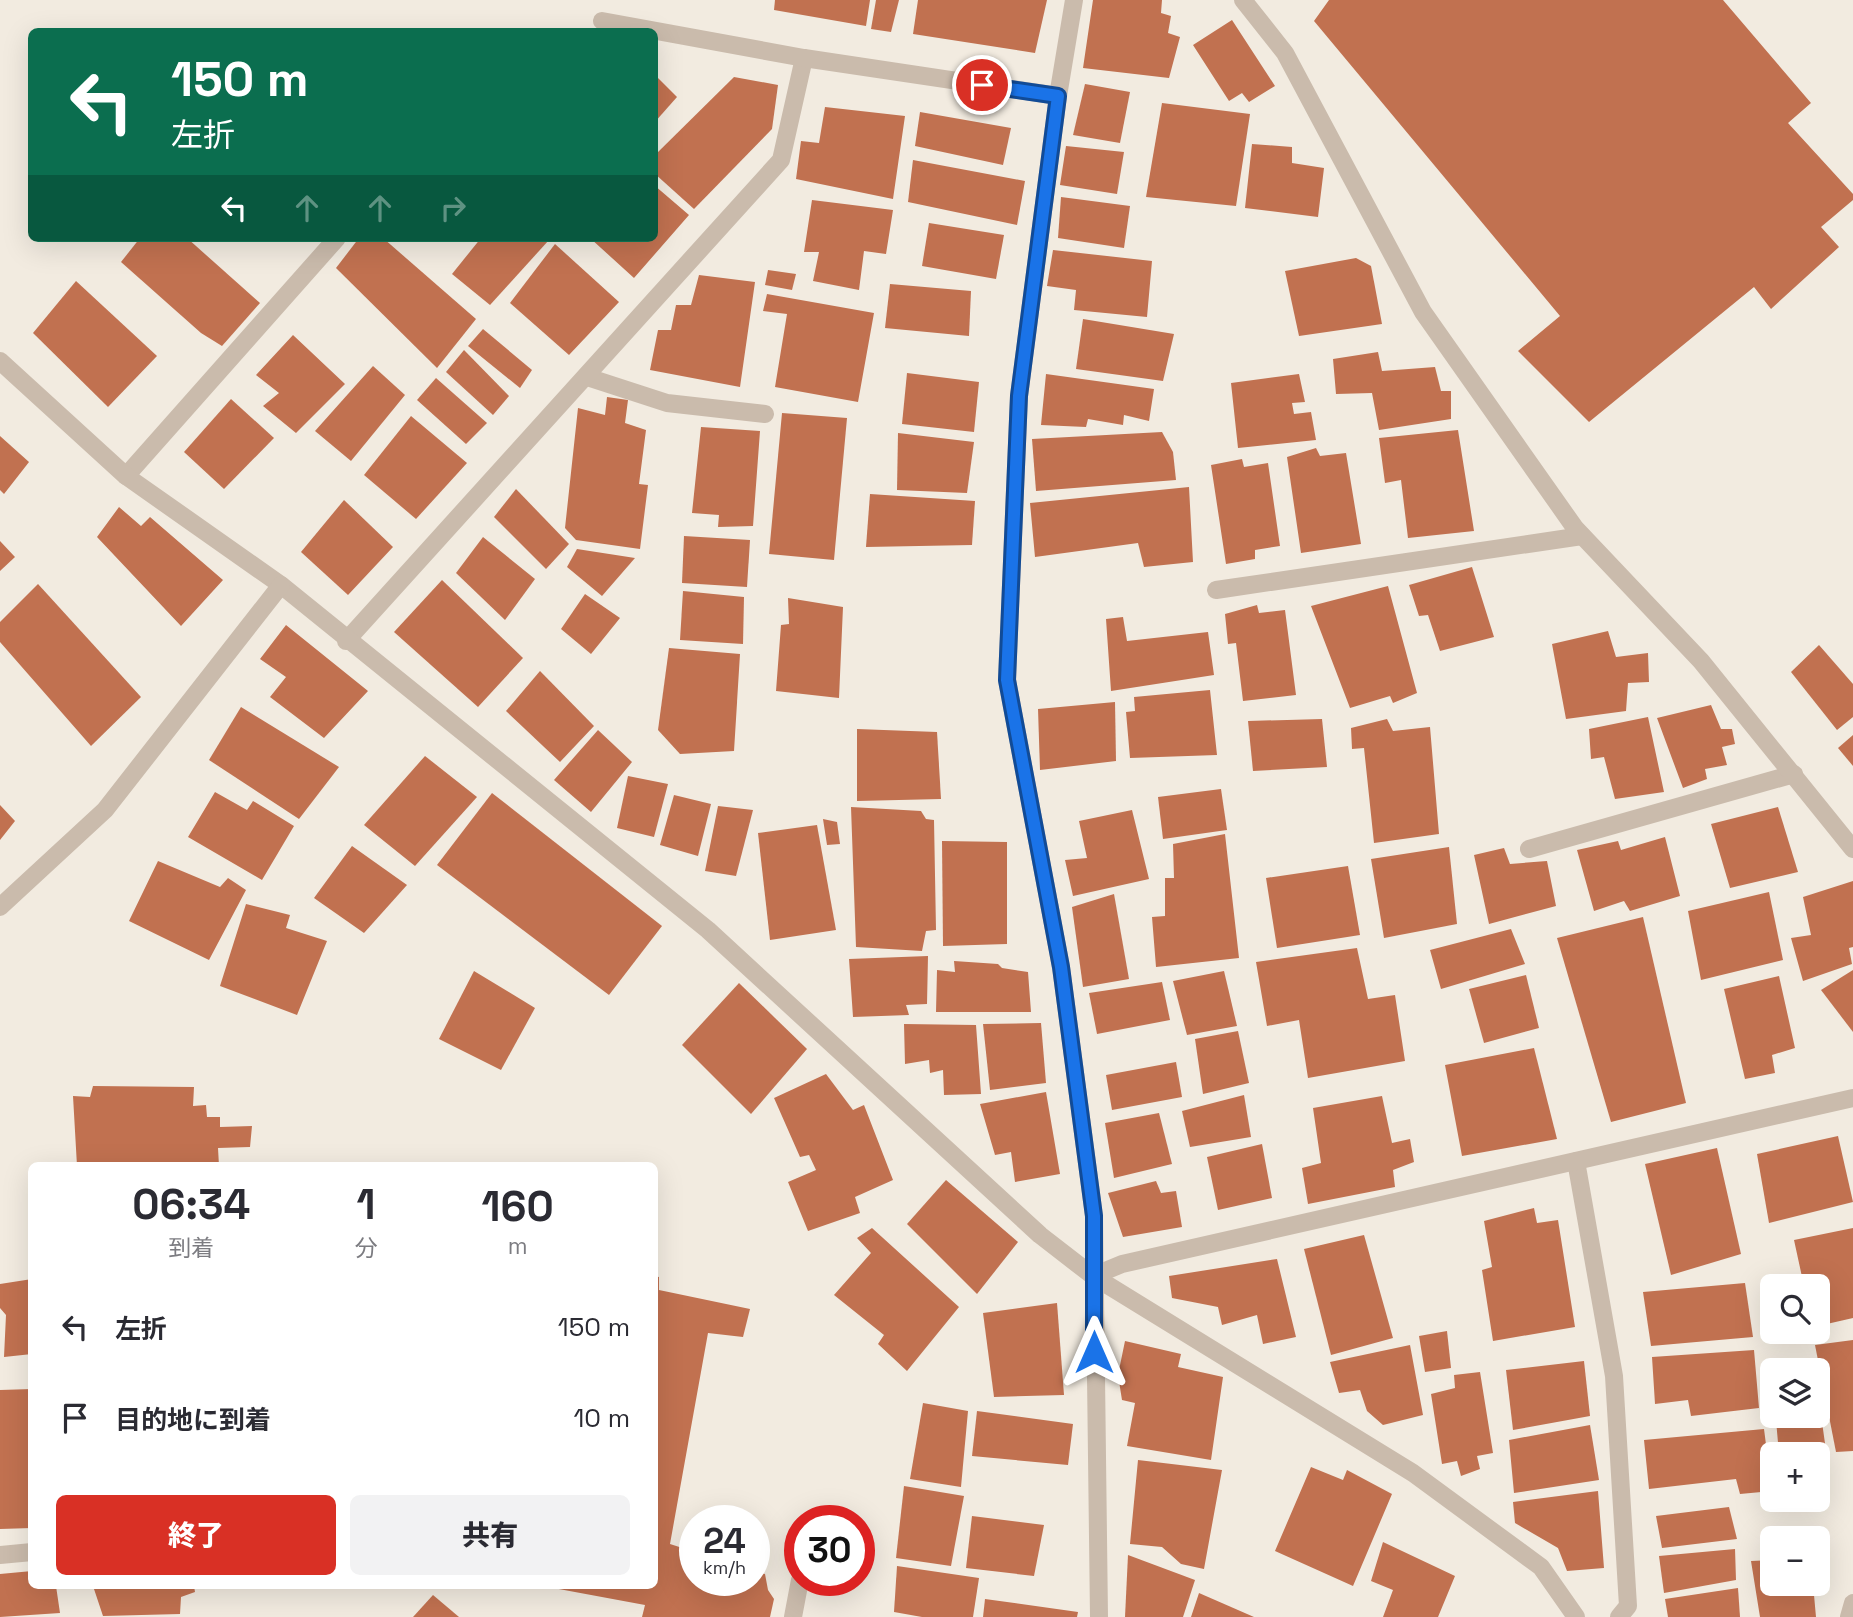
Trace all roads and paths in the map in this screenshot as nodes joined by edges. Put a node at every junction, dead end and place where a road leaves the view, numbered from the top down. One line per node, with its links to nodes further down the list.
1 (1074, 0): 7 (street)
2 (1243, 0): 13 (street)
3 (602, 21): 4 (street)
4 (640, 28)
5 (658, 31): 6 (street)
6 (804, 58): 7 (street); 10 (street)
7 (1058, 96): 23 (street)
8 (333, 242): 12 (street)
9 (0, 361): 12 (street)
10 (587, 377): 11 (street); 16 (street)
11 (765, 414)
12 (126, 476): 14 (street)
13 (1582, 536): 15 (street); 17 (street)
14 (281, 585): 16 (street); 20 (street)
15 (1216, 590)
16 (346, 641): 23 (street)
17 (1794, 774): 18 (street); 19 (street)
18 (1529, 849)
19 (1853, 849)
20 (0, 907)
21 (1853, 1098): 22 (street)
22 (1576, 1161): 23 (street); 31 (street)
23 (1093, 1276): 29 (street); 30 (street)
24 (28, 1552): 25 (street)
25 (0, 1555)
26 (797, 1596): 28 (street)
27 (1853, 1603): 32 (street)
28 (793, 1617)
29 (1098, 1617)
30 (1576, 1617)
31 (1619, 1617)
32 (1849, 1617)

